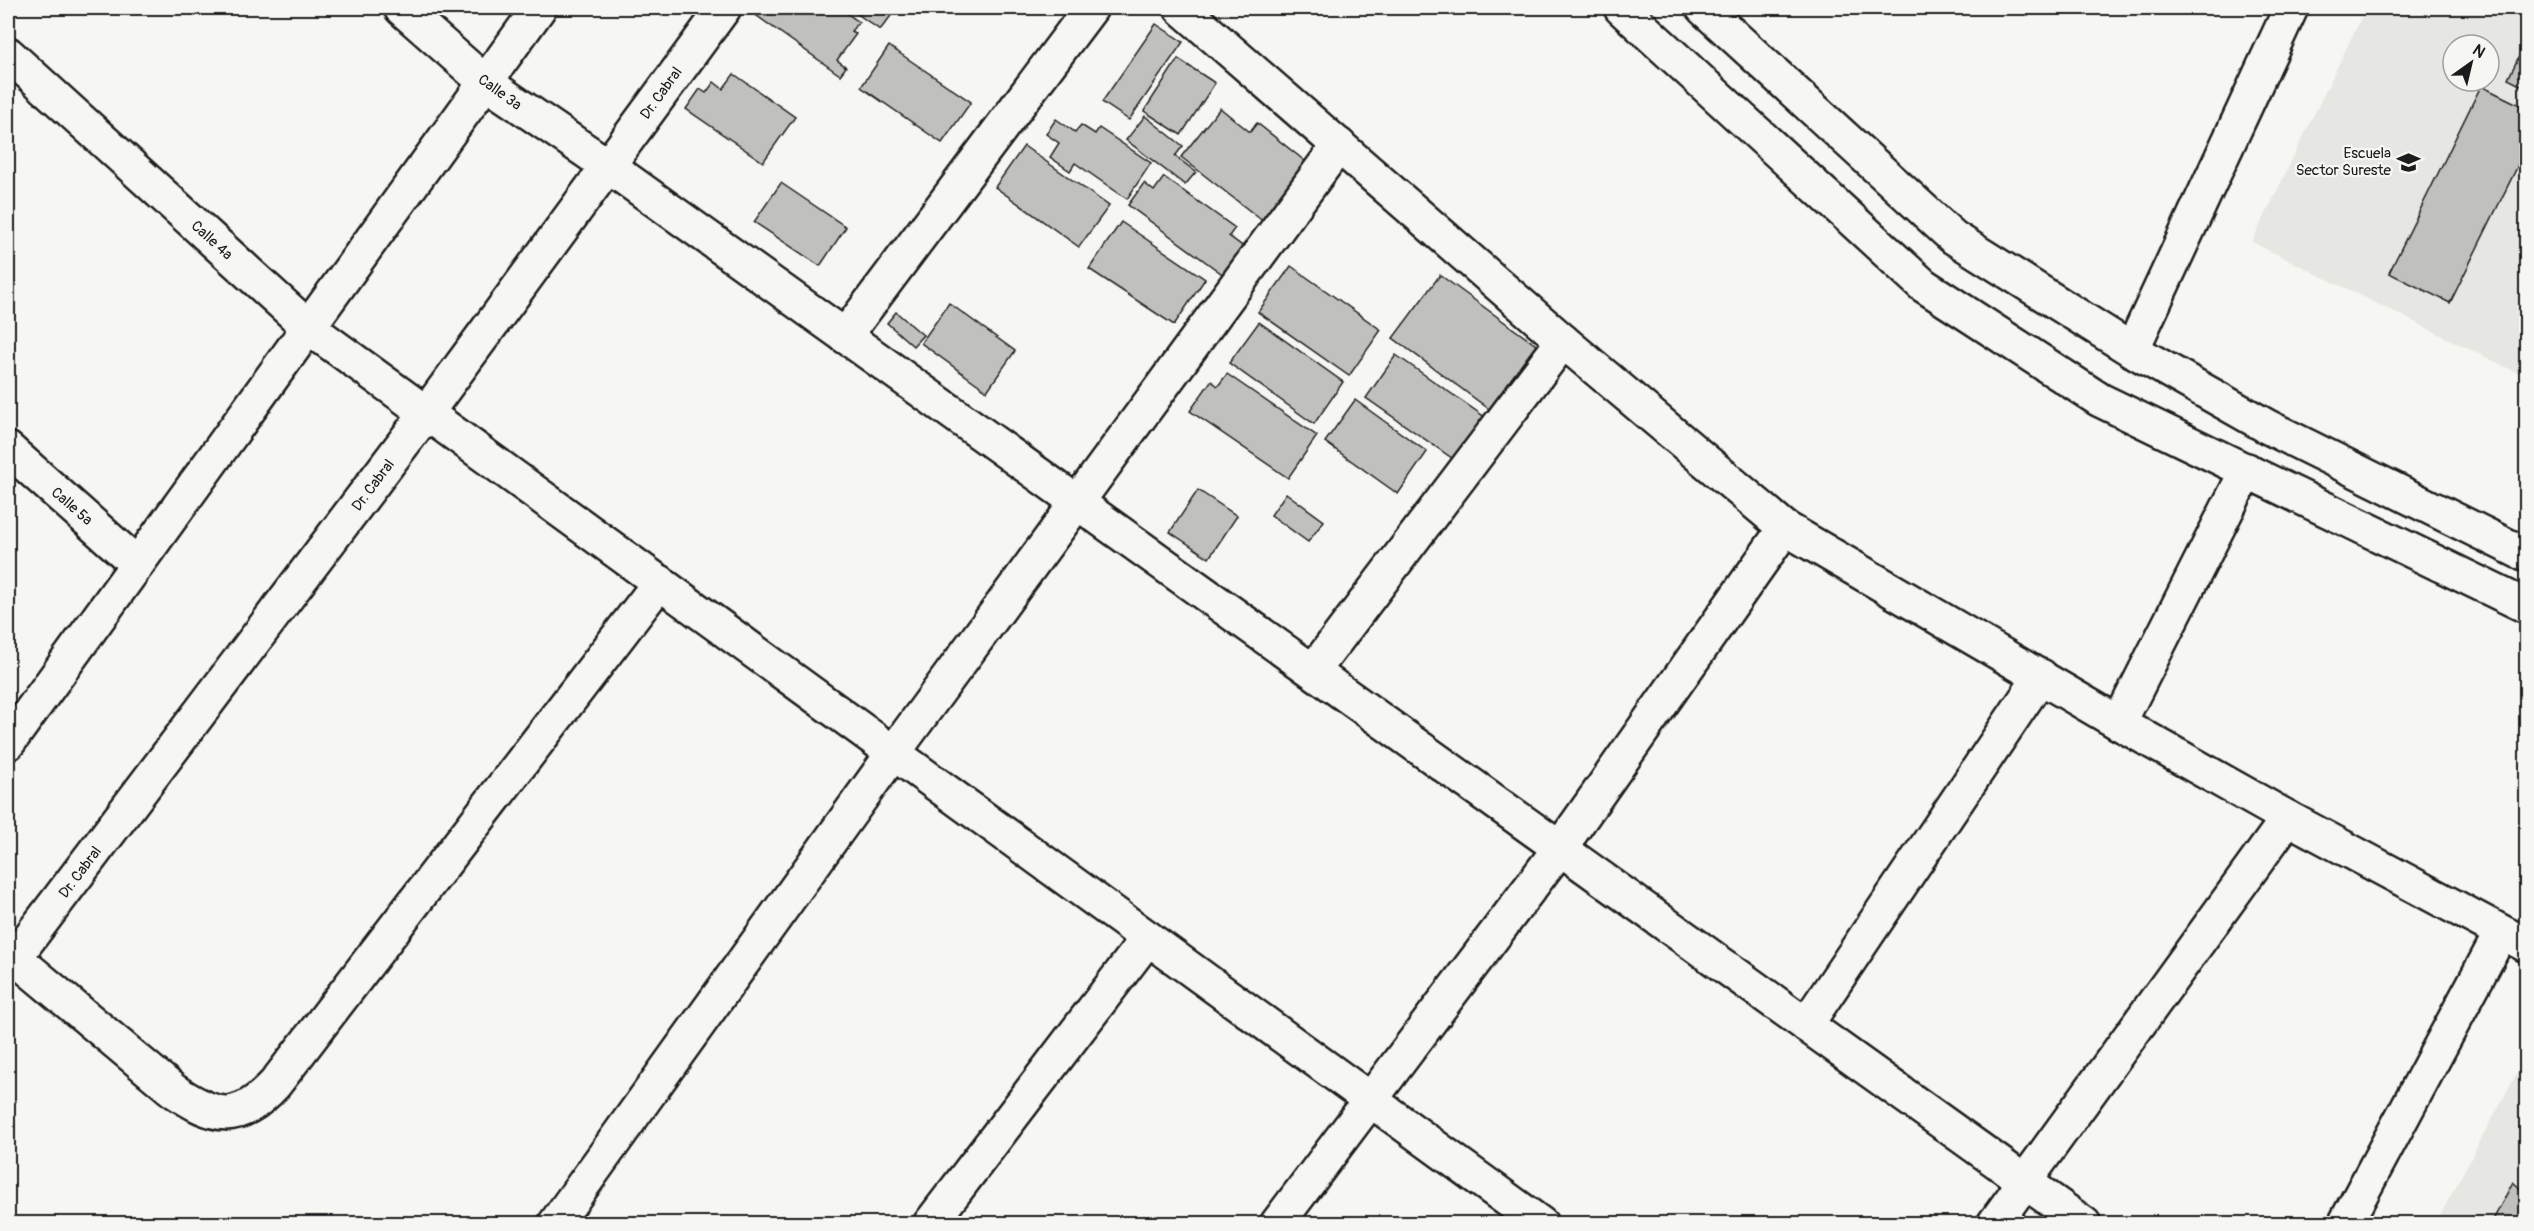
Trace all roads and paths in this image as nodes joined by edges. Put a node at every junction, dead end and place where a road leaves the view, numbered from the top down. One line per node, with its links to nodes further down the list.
1 (401, 8): 10 (street, Calle 3ª)
2 (539, 8): 10 (street)
3 (724, 8): 12 (street, Dr. Cabral)
4 (1091, 8): 14 (street)
5 (1181, 8): 11 (street)
6 (1621, 8): 19 (street)
7 (1703, 8): 16 (street)
8 (2291, 8): 16 (street)
9 (8, 54): 13 (street, Calle 4ª)
10 (485, 82): 12 (street, Calle 3ª); 13 (street)
11 (1339, 145): 15 (street); 20 (street)
12 (608, 166): 14 (street, Calle 3ª); 17 (street, Dr. Cabral)
13 (308, 327): 17 (street, Calle 4ª); 23 (street)
14 (845, 336): 20 (street, Calle 3ª)
15 (1563, 341): 21 (street); 26 (street)
16 (2132, 350): 22 (street)
17 (428, 412): 24 (street, Calle 4ª); 35 (street, Dr. Cabral)
18 (8, 449): 23 (street, Calle 5ª)
19 (2247, 471): 25 (street); 28 (street)
20 (1077, 502): 26 (street, Calle 3ª); 30 (street)
21 (1785, 528): 27 (street); 32 (street)
22 (2526, 555)
23 (137, 564): 29 (street)
24 (660, 582): 30 (street, Calle 4ª); 35 (street)
25 (2526, 606)
26 (1313, 671): 32 (street, Calle 3ª)
27 (2041, 676): 28 (street); 36 (street)
28 (2119, 723): 31 (street)
29 (8, 743)
30 (894, 752): 33 (street, Calle 4ª); 39 (street)
31 (2288, 818): 34 (street); 38 (street)
32 (1560, 848): 36 (street, Calle 3ª); 37 (street)
33 (1148, 938): 37 (street, Calle 4ª); 40 (street)
34 (2514, 939): 45 (street)
35 (11, 954)
36 (1806, 1025): 38 (street, Calle 3ª)
37 (1371, 1099): 41 (street); 42 (street, Calle 4ª)
38 (2025, 1181): 43 (street); 44 (street, Calle 3ª)
39 (555, 1224)
40 (930, 1224)
41 (1277, 1224)
42 (1540, 1224)
43 (1994, 1224)
44 (2084, 1224)
45 (2345, 1224)

